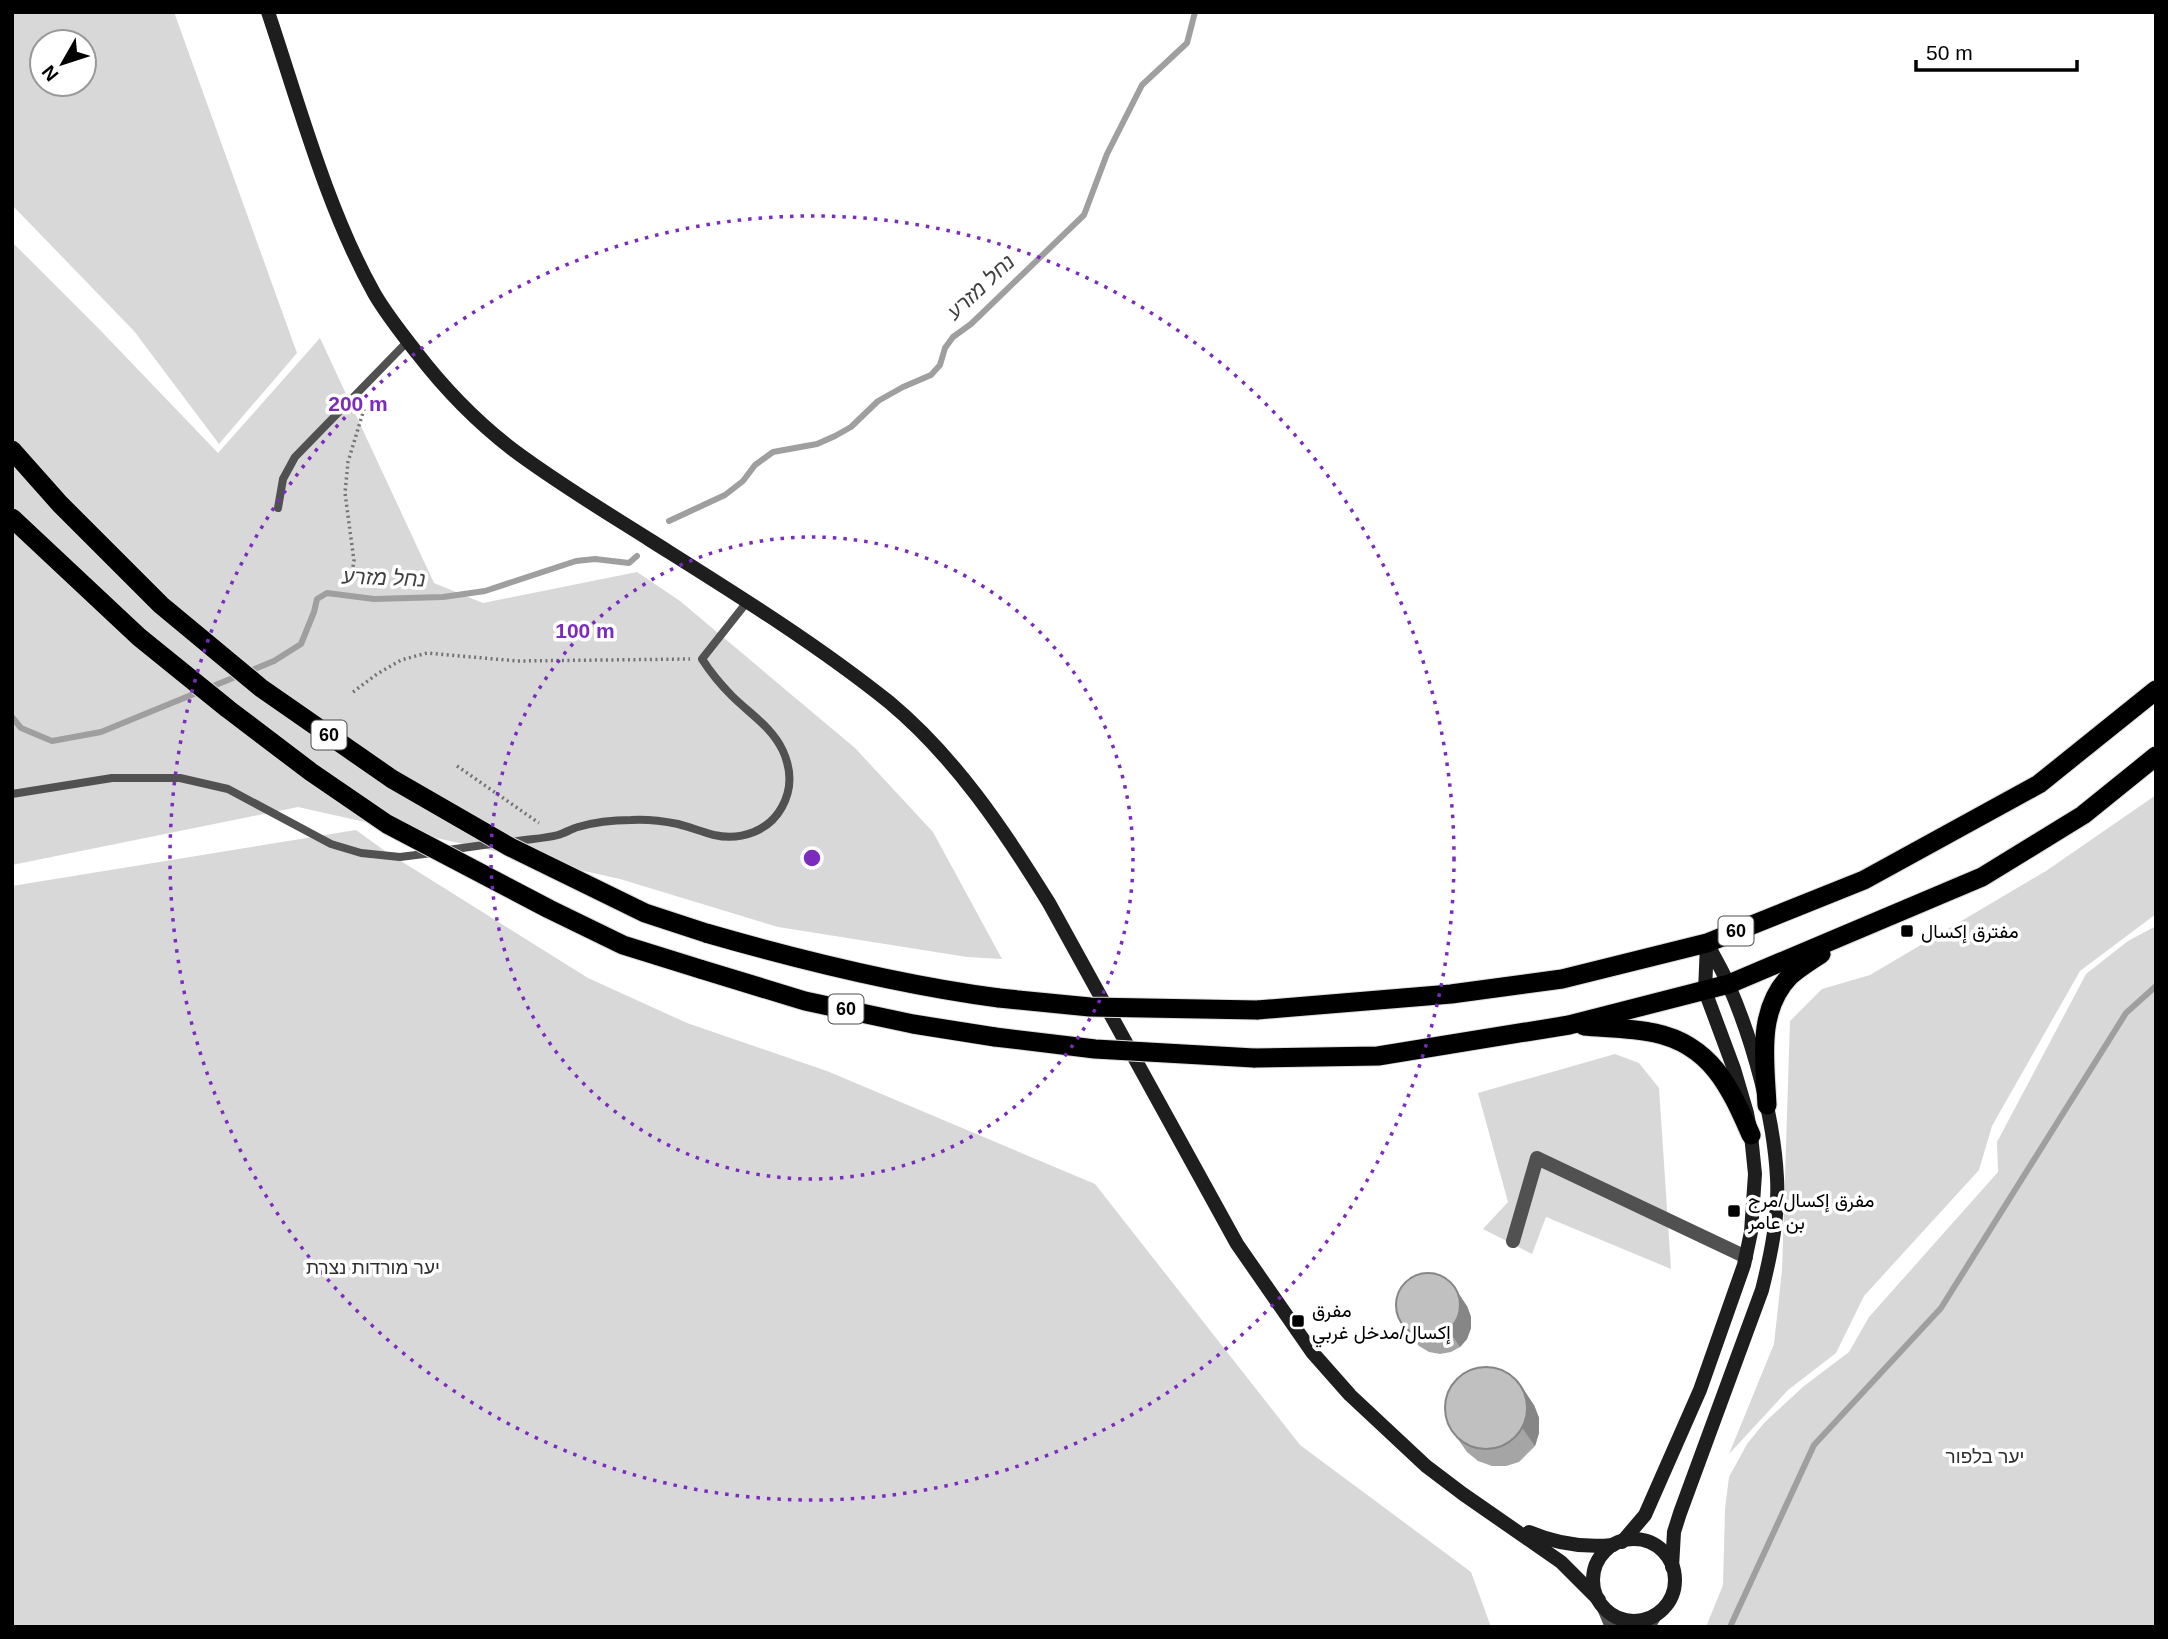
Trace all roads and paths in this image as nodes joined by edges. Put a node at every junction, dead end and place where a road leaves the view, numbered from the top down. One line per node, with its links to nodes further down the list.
1 (268, 12): 2 (main road)
2 (408, 341): 5 (lane); 8 (main road)
3 (366, 403): 7 (path)
4 (12, 450): 17 (highway, 60, bridge)
5 (278, 508)
6 (12, 518): 20 (highway, 60, bridge)
7 (350, 583)
8 (747, 601): 9 (lane); 25 (main road)
9 (702, 659): 11 (path); 15 (lane)
10 (2156, 690): 17 (highway, 60)
11 (353, 692)
12 (2156, 756): 16 (highway, 60)
13 (457, 766): 15 (path)
14 (12, 794): 15 (lane)
15 (558, 835)
16 (1849, 933): 18 (highway, 60); 21 (highway)
17 (1707, 943): 18 (main road); 19 (main road)
18 (1729, 984): 19 (highway, 60); 21 (main road)
19 (1705, 991): 20 (highway, 60); 22 (main road)
20 (1569, 1025): 22 (highway)
21 (1767, 1105): 27 (main road)
22 (1751, 1135): 24 (main road)
23 (1513, 1241): 24 (street)
24 (1746, 1257): 26 (main road)
25 (1502, 1520): 26 (main road); 28 (main road)
26 (1618, 1543): 27 (main road); 28 (main road)
27 (1672, 1567): 29 (main road)
28 (1601, 1604): 29 (main road); 30 (street)
29 (1651, 1621)
30 (1612, 1627)

